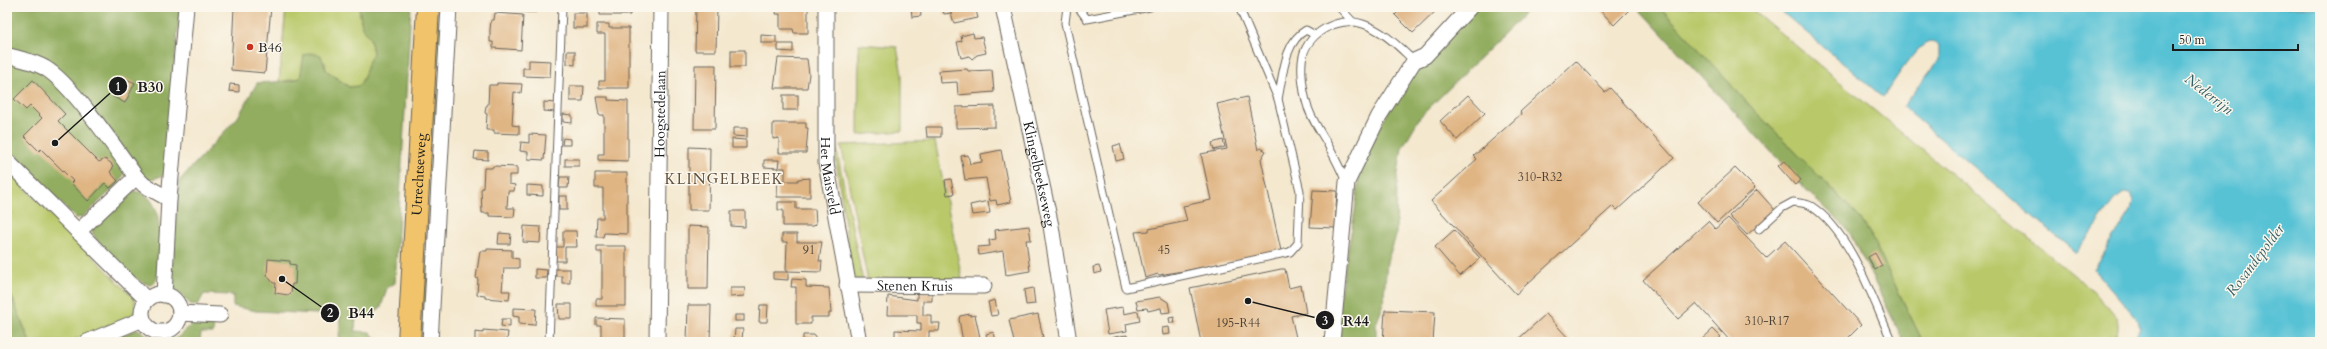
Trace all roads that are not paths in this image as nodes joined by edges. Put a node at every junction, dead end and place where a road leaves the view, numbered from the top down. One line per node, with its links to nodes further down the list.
1 (186, 7): 22 (street)
2 (428, 7): 34 (main road, Utrechtseweg)
3 (449, 7): 35 (street, Utrechtseweg)
4 (562, 7): 36 (lane)
5 (661, 7): 37 (street, Hoogstedelaan)
6 (826, 7): 25 (street, Het Maisveld)
7 (1003, 7): 39 (street, Klingelbeekseweg)
8 (1067, 7): 18 (lane)
9 (1078, 7): 10 (lane)
10 (1150, 7)
11 (1239, 7): 18 (lane)
12 (1339, 7): 14 (lane)
13 (1470, 7): 17 (street)
14 (1353, 22): 15 (lane); 17 (lane)
15 (1315, 35): 18 (lane); 21 (lane)
16 (7, 55): 20 (street)
17 (1414, 61): 21 (street)
18 (1278, 99)
19 (7, 161): 24 (street)
20 (136, 177): 22 (street); 24 (street)
21 (1347, 182): 40 (street)
22 (169, 199): 27 (street)
23 (1759, 229): 41 (lane)
24 (78, 232): 28 (street)
25 (847, 285): 26 (street, Stenen Kruis); 38 (street, Het Maisveld)
26 (984, 286)
27 (164, 295): 28 (street); 29 (street)
28 (147, 300): 31 (street)
29 (180, 313): 30 (street); 32 (street)
30 (220, 315)
31 (143, 319): 32 (street); 33 (street)
32 (159, 337)
33 (87, 342)
34 (409, 342)
35 (430, 342)
36 (549, 342)
37 (657, 342)
38 (859, 342)
39 (1069, 342)
40 (1332, 342)
41 (1892, 342)

